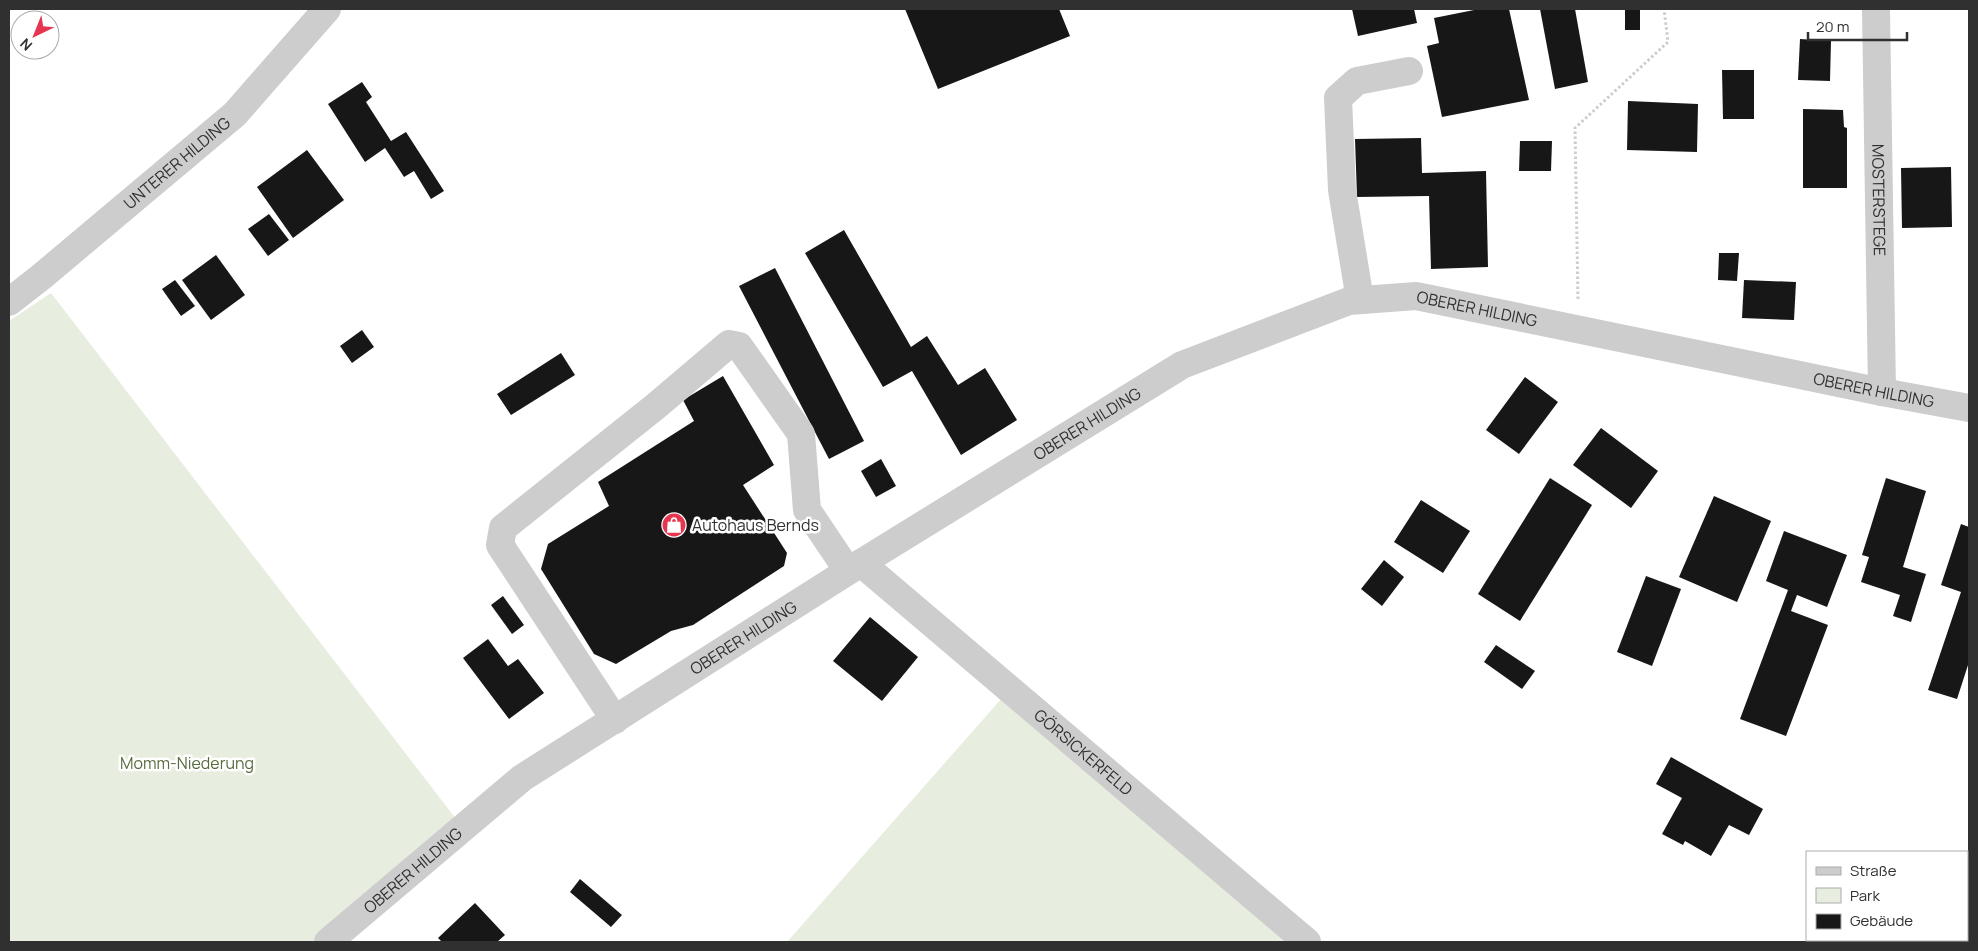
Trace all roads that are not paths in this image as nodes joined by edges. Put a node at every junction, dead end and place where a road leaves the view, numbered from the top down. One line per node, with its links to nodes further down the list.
1 (327, 9): 5 (street, UNTERER HILDING)
2 (1876, 9): 6 (street, MOSTERSTEGE)
3 (1409, 71): 4 (street)
4 (1360, 300): 6 (street, OBERER HILDING); 8 (street, OBERER HILDING)
5 (9, 302)
6 (1882, 392): 7 (street, OBERER HILDING)
7 (1969, 408)
8 (854, 567): 9 (street, OBERER HILDING); 9 (street, GÖRSICKERFELD); 11 (street, GÖRSICKERFELD)
9 (615, 720): 10 (street, OBERER HILDING)
10 (328, 942)
11 (1307, 942)

